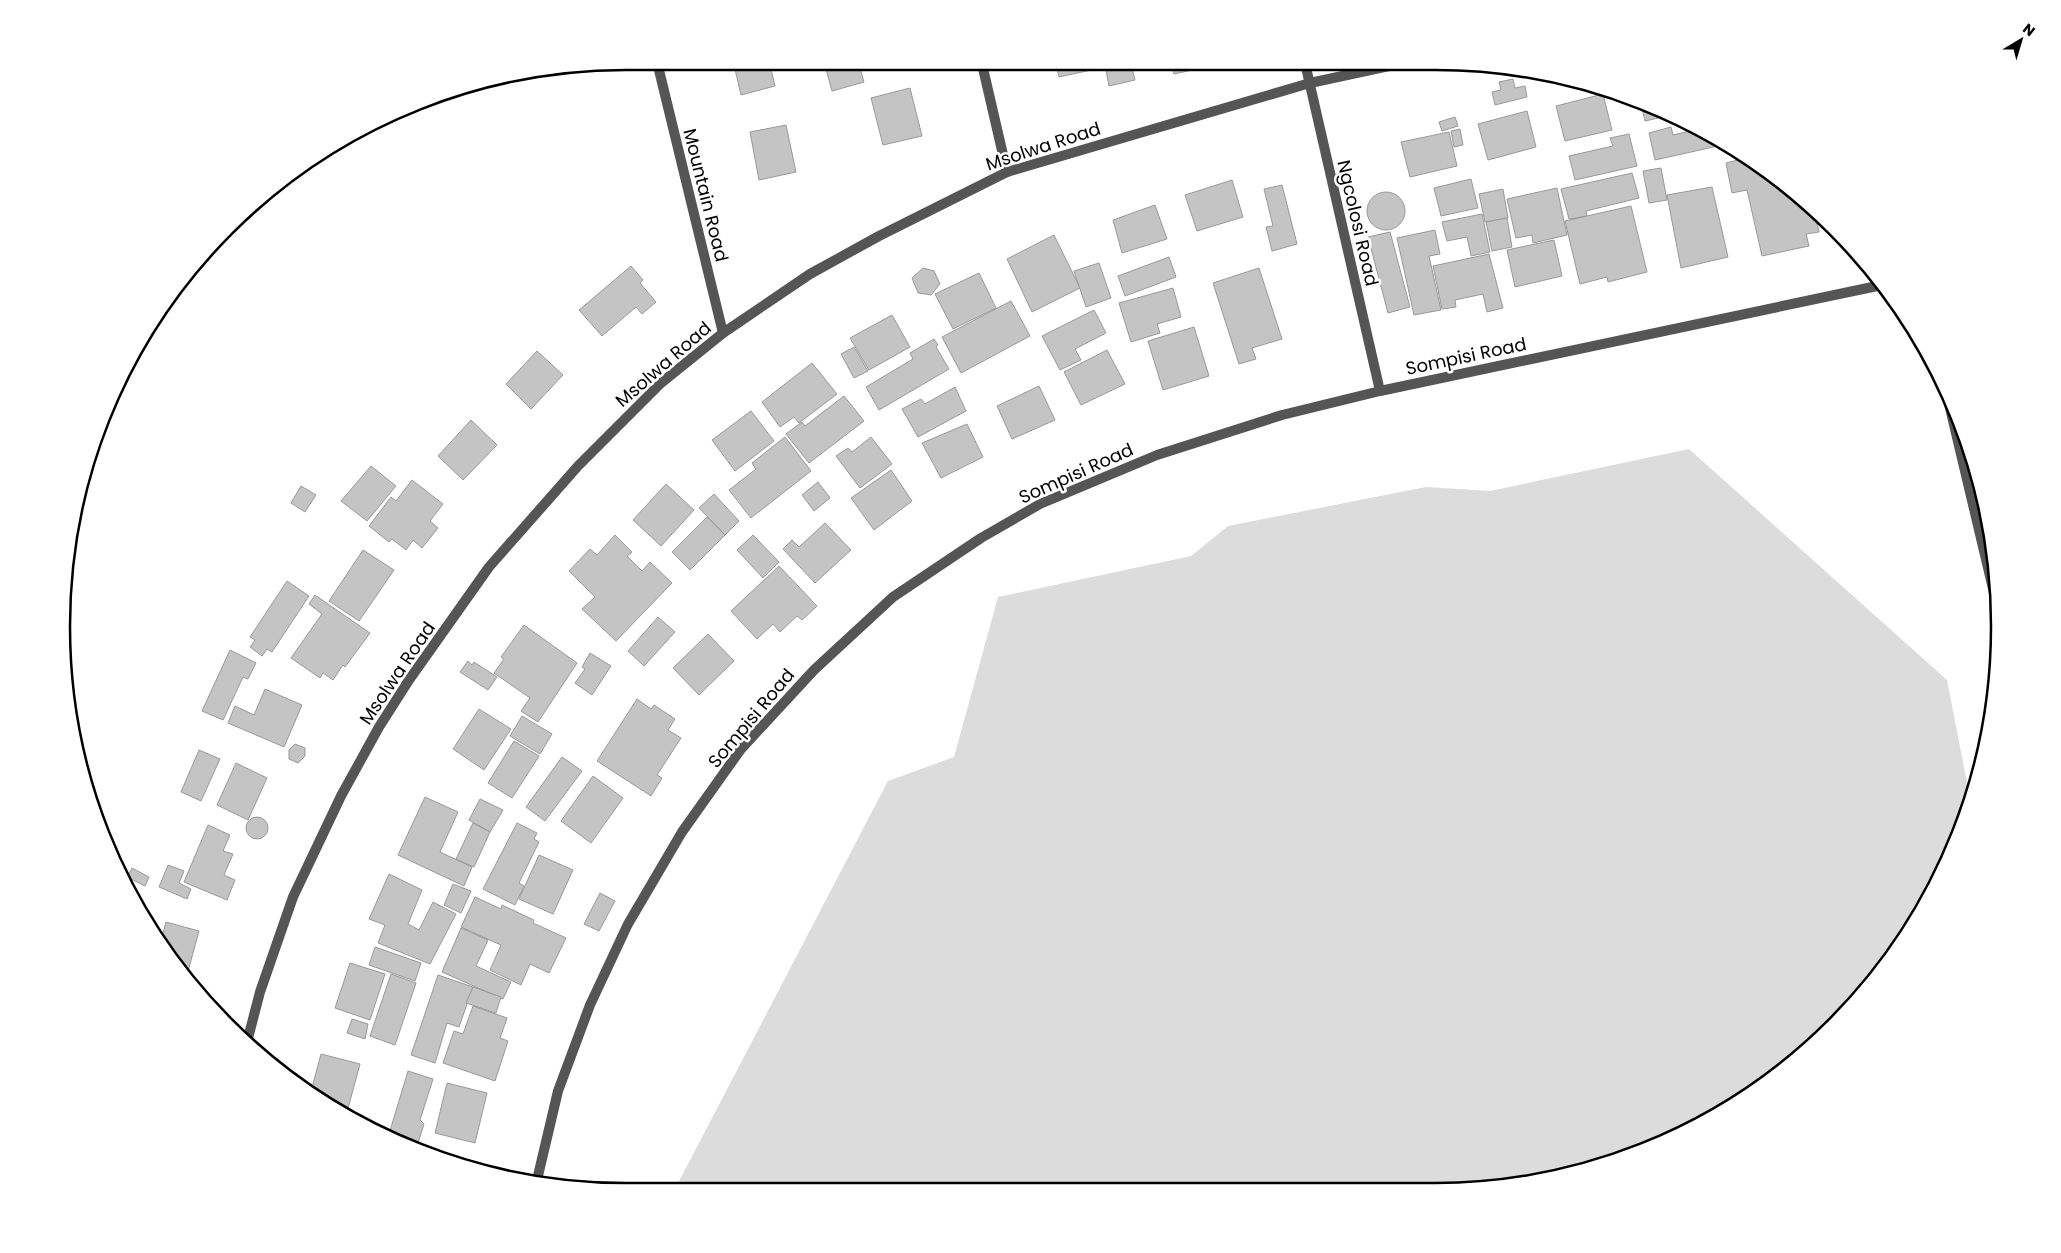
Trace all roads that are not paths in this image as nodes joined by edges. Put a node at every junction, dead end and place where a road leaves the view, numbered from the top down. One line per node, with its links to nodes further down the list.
1 (659, 70): 8 (street, Mountain Road)
2 (983, 70): 6 (street)
3 (1307, 70): 5 (street, Ngcolosi Road)
4 (1370, 70): 5 (street, Msolwa Road)
5 (1310, 83): 6 (street, Msolwa Road); 9 (street, Ngcolosi Road)
6 (1007, 172): 8 (street, Msolwa Road)
7 (1875, 287): 9 (street, Sompisi Road)
8 (723, 333): 12 (street, Msolwa Road)
9 (1380, 391): 13 (street, Sompisi Road)
10 (1956, 434): 11 (street)
11 (1988, 570)
12 (248, 1034)
13 (537, 1175)

